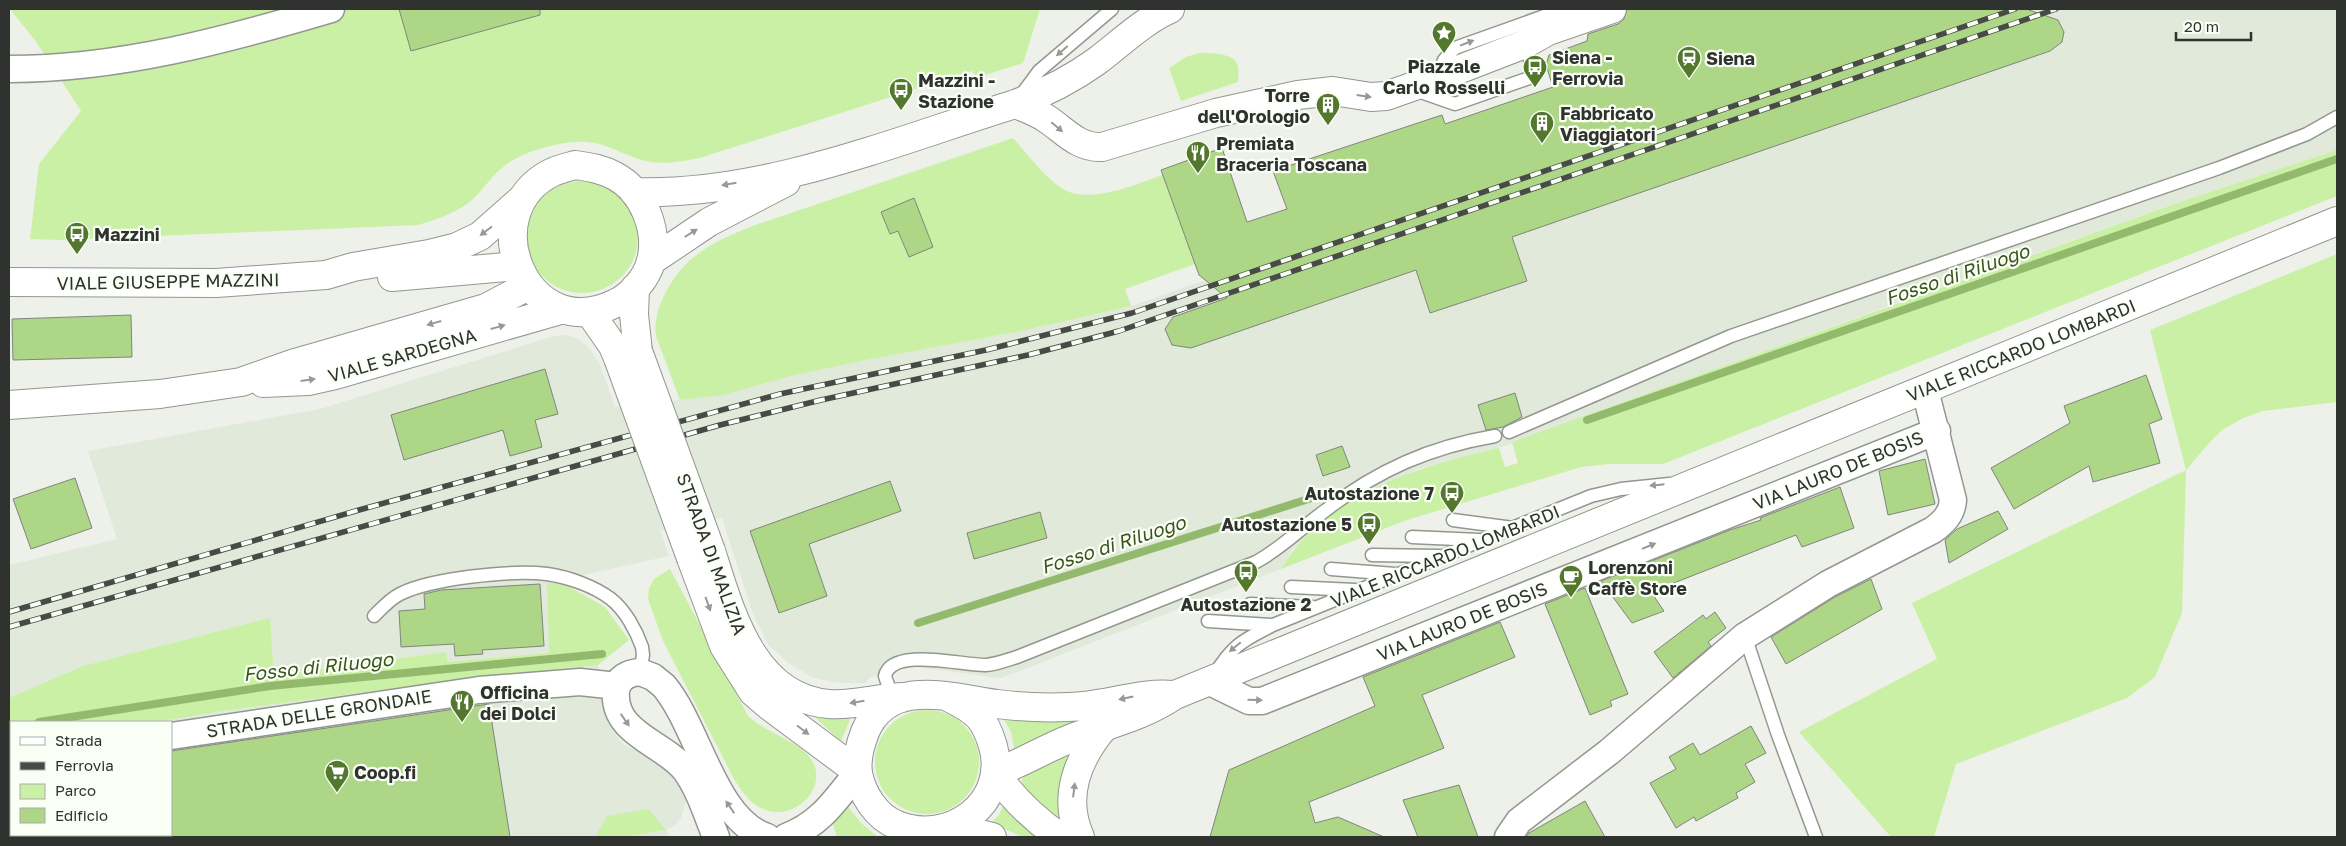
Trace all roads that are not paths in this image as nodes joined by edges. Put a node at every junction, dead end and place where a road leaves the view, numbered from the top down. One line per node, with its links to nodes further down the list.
1 (332, 9): 7 (street)
2 (1112, 9): 10 (lane, one-way to 10)
3 (1170, 9): 10 (main road)
4 (1564, 9): 8 (lane, one-way to 4)
5 (1612, 9): 6 (main road)
6 (1525, 44): 8 (main road); 9 (lane)
7 (9, 69)
8 (1437, 78): 9 (main road)
9 (1408, 88): 10 (main road, one-way to 9)
10 (1015, 104): 12 (main road, VIALE GIUSEPPE MAZZINI)
11 (2337, 117): 28 (lane)
12 (812, 169): 13 (main road, VIALE GIUSEPPE MAZZINI, one-way to 13); 16 (main road, VIALE GIUSEPPE MAZZINI, one-way to 12)
13 (634, 192): 14 (main road, VIALE GIUSEPPE MAZZINI); 16 (main road, VIALE GIUSEPPE MAZZINI)
14 (523, 198): 17 (main road, VIALE GIUSEPPE MAZZINI, one-way to 17); 18 (main road, VIALE GIUSEPPE MAZZINI)
15 (2337, 221): 25 (main road, VIALE RICCARDO LOMBARDI)
16 (651, 261): 20 (main road, VIALE GIUSEPPE MAZZINI)
17 (326, 275): 18 (main road, VIALE GIUSEPPE MAZZINI); 19 (main road, VIALE GIUSEPPE MAZZINI)
18 (522, 276): 21 (main road, VIALE GIUSEPPE MAZZINI); 24 (main road, VIALE SARDEGNA, one-way to 24)
19 (9, 282)
20 (635, 288): 22 (main road, VIALE GIUSEPPE MAZZINI); 23 (main road, STRADA DI MALIZIA)
21 (560, 310): 22 (main road, VIALE GIUSEPPE MAZZINI); 24 (main road, VIALE SARDEGNA, one-way to 21)
22 (590, 313): 23 (main road, STRADA DI MALIZIA)
23 (628, 354): 35 (main road, STRADA DI MALIZIA, bridge)
24 (242, 382): 26 (main road, VIALE SARDEGNA)
25 (1924, 390): 27 (street, VIA LAURO DE BOSIS); 30 (main road, VIALE RICCARDO LOMBARDI)
26 (9, 405)
27 (1937, 430): 47 (street, VIA LAURO DE BOSIS); 49 (street, VIA LAURO DE BOSIS, one-way to 27)
28 (1509, 432)
29 (1495, 436): 53 (lane)
30 (1706, 480): 32 (lane, VIALE RICCARDO LOMBARDI, one-way to 32); 49 (main road, VIALE RICCARDO LOMBARDI)
31 (1453, 520): 32 (lane)
32 (1515, 528): 34 (lane, VIALE RICCARDO LOMBARDI)
33 (1412, 537): 34 (lane)
34 (1484, 540): 37 (lane, VIALE RICCARDO LOMBARDI)
35 (701, 554): 53 (main road, STRADA DI MALIZIA, one-way to 35); 56 (main road, STRADA DI MALIZIA, one-way to 56)
36 (1372, 554): 37 (lane)
37 (1444, 556): 39 (lane, VIALE RICCARDO LOMBARDI)
38 (1331, 569): 39 (lane)
39 (1400, 574): 41 (lane, VIALE RICCARDO LOMBARDI)
40 (1291, 587): 41 (lane)
41 (1360, 590): 43 (lane, VIALE RICCARDO LOMBARDI)
42 (1250, 604): 43 (lane)
43 (1318, 608): 46 (lane, VIALE RICCARDO LOMBARDI)
44 (374, 616): 48 (lane)
45 (1208, 621): 46 (lane)
46 (1273, 625): 49 (lane, VIALE RICCARDO LOMBARDI, one-way to 49)
47 (1745, 636): 66 (street, VIA LAURO DE BOSIS); 67 (lane)
48 (640, 672): 50 (street); 61 (street, one-way to 48)
49 (1210, 682): 51 (main road, VIALE RICCARDO LOMBARDI)
50 (616, 686): 55 (street, STRADA DELLE GRONDAIE); 60 (street, one-way to 60)
51 (1175, 695): 52 (main road, VIALE RICCARDO LOMBARDI, one-way to 52); 54 (main road, VIALE RICCARDO LOMBARDI)
52 (946, 696): 53 (main road, VIALE RICCARDO LOMBARDI); 57 (main road, VIALE RICCARDO LOMBARDI)
53 (905, 697): 56 (main road, VIALE RICCARDO LOMBARDI)
54 (1104, 727): 57 (main road, VIALE RICCARDO LOMBARDI); 65 (main road, one-way to 54)
55 (172, 736)
56 (858, 772): 58 (street); 59 (main road, VIALE RICCARDO LOMBARDI)
57 (995, 773): 59 (main road, VIALE RICCARDO LOMBARDI); 64 (main road)
58 (817, 831): 62 (street)
59 (934, 834): 63 (main road)
60 (716, 837)
61 (767, 837)
62 (786, 837)
63 (992, 837)
64 (1060, 837)
65 (1080, 837)
66 (1508, 837)
67 (1816, 837)

